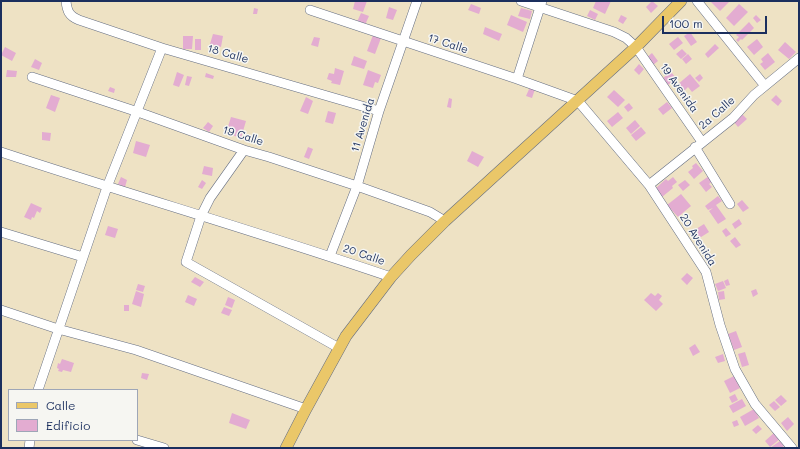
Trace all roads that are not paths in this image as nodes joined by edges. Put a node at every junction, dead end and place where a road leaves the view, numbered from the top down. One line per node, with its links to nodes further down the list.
1 (66, 1): 10 (street, 18 Calle)
2 (417, 1): 8 (street, 11 Avenida)
3 (521, 1): 6 (street, 19 Avenida)
4 (681, 1): 9 (main road)
5 (697, 1): 14 (street)
6 (541, 4): 9 (street, 19 Avenida); 13 (street)
7 (310, 10): 8 (street, 17 Calle)
8 (404, 42): 13 (street, 17 Calle); 16 (street, 11 Avenida)
9 (636, 47): 15 (main road); 18 (street, 19 Avenida)
10 (162, 48): 16 (street, 18 Calle); 17 (street)
11 (799, 58): 14 (street, 2a Calle)
12 (32, 77): 17 (street, 19 Calle)
13 (517, 79): 15 (street, 17 Calle)
14 (765, 86): 18 (street, 2a Calle)
15 (578, 101): 21 (street, 20 Avenida); 26 (main road)
16 (379, 111): 22 (street, 11 Avenida)
17 (138, 112): 19 (street, 19 Calle); 23 (street)
18 (698, 145): 21 (street, 2a Calle); 24 (street, 19 Avenida)
19 (244, 150): 22 (street, 19 Calle); 25 (street)
20 (1, 152): 23 (street, 20 Calle)
21 (649, 185): 39 (street, 20 Avenida)
22 (357, 186): 26 (street, 19 Calle); 28 (street, 11 Avenida)
23 (107, 187): 25 (street, 20 Calle); 29 (street)
24 (730, 204)
25 (201, 216): 28 (street, 20 Calle); 33 (street)
26 (445, 221): 30 (main road)
27 (1, 232): 29 (street)
28 (330, 256): 30 (street, 20 Calle)
29 (83, 257): 32 (street)
30 (391, 277): 33 (main road)
31 (1, 310): 32 (street)
32 (58, 329): 34 (street); 35 (street)
33 (339, 348): 35 (main road)
34 (38, 389)
35 (306, 408): 38 (main road)
36 (138, 440): 37 (street)
37 (164, 448)
38 (286, 448)
39 (792, 448)

